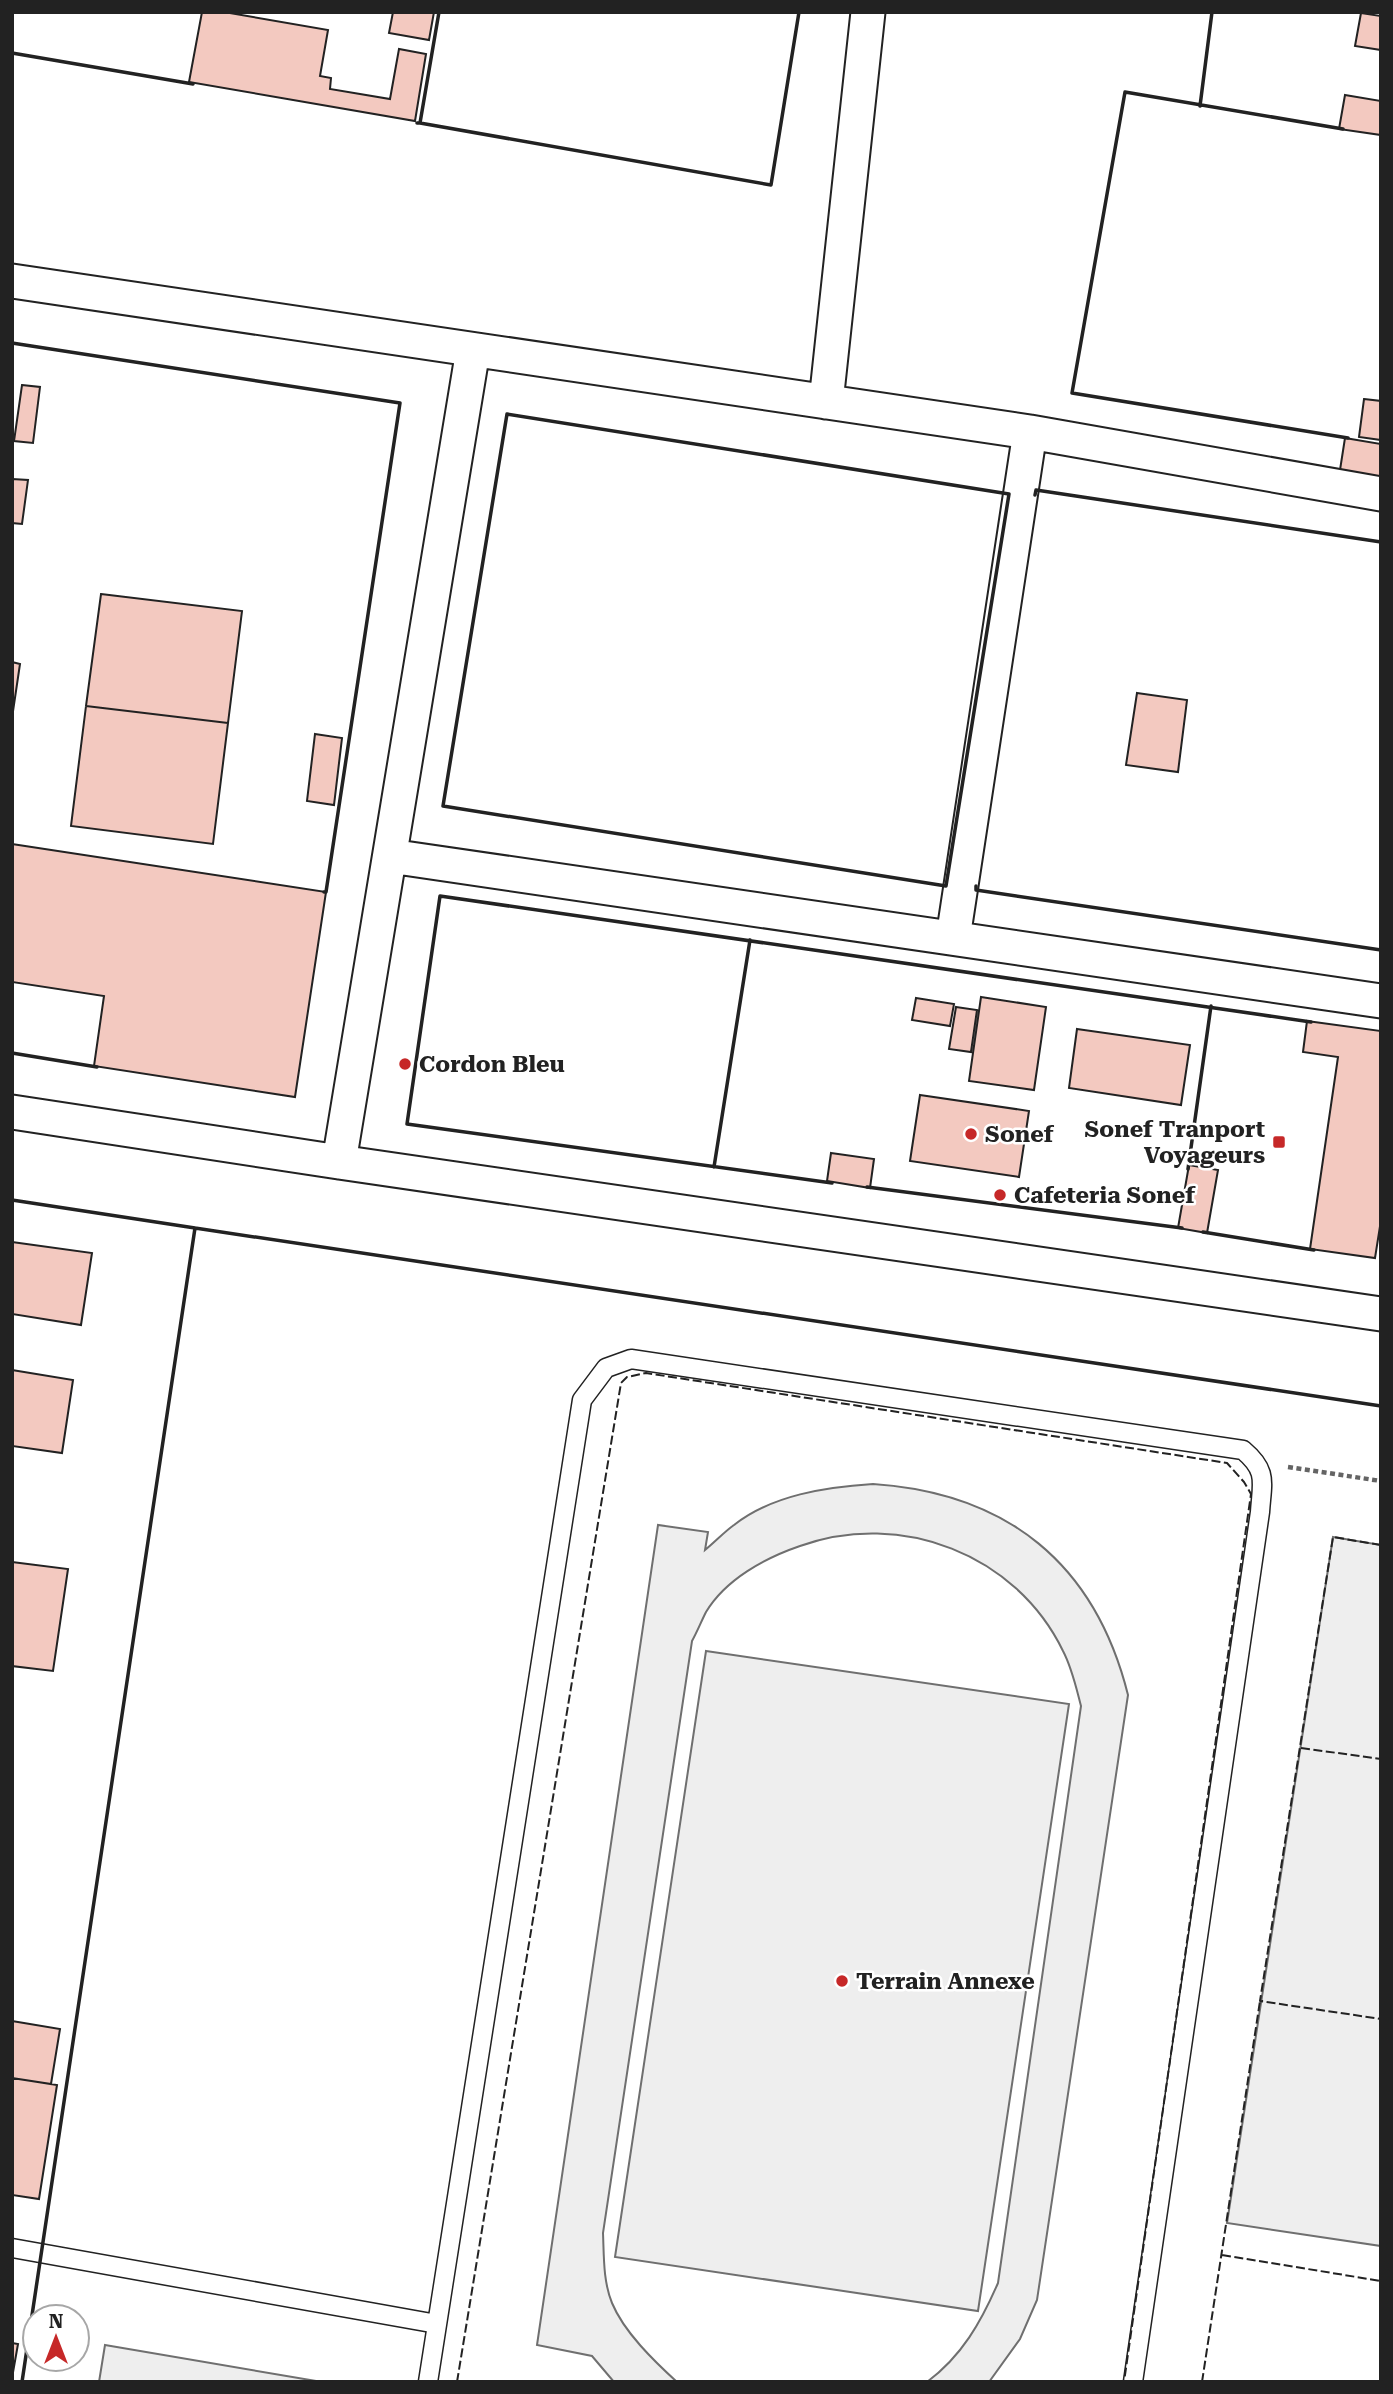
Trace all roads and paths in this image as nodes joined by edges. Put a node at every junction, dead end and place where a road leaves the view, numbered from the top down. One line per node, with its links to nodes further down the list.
1 (868, 12): 4 (street)
2 (12, 281): 3 (street)
3 (473, 350): 4 (street); 7 (street)
4 (825, 402): 5 (street)
5 (1030, 432): 6 (street); 8 (street)
6 (1381, 494)
7 (390, 856): 8 (street); 11 (street)
8 (953, 939): 9 (street)
9 (1381, 1002)
10 (12, 1112): 11 (street)
11 (339, 1163): 12 (street)
12 (1381, 1314)
13 (1258, 1463): 14 (path); 16 (lane); 18 (lane)
14 (1381, 1481)
15 (12, 2248): 16 (lane)
16 (437, 2324): 17 (lane)
17 (428, 2382)
18 (1133, 2382)

